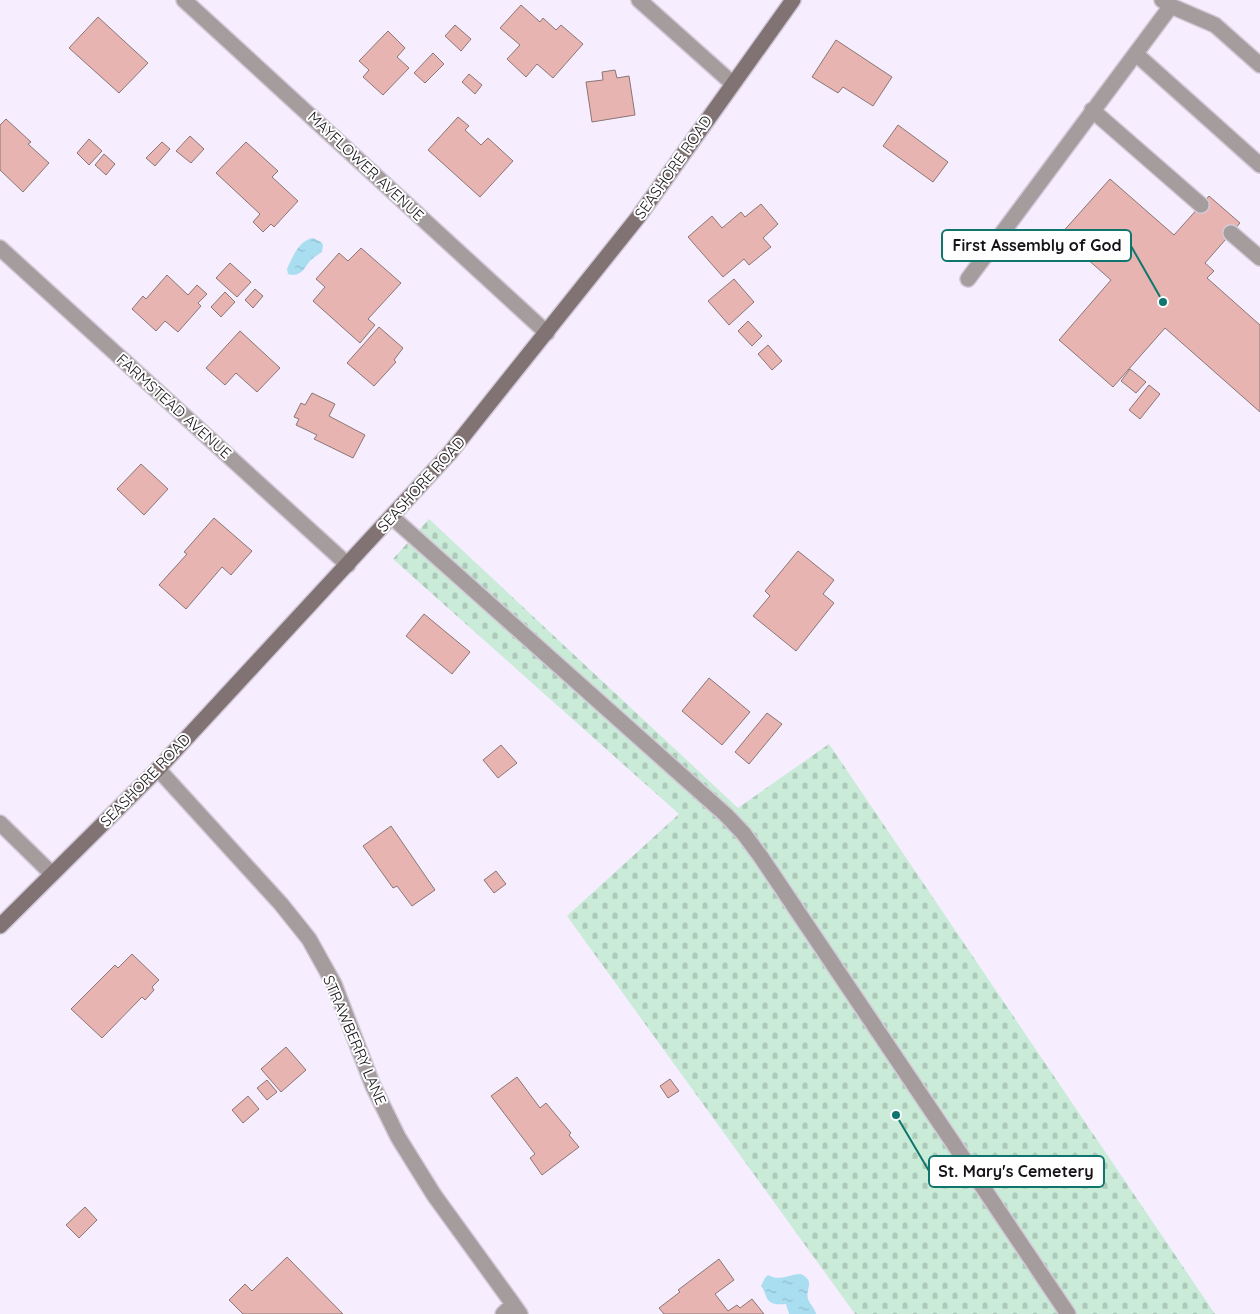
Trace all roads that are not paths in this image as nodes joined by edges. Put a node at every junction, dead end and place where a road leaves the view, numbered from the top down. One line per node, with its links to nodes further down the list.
1 (184, 0): 15 (street, MAYFLOWER AVENUE)
2 (639, 0): 7 (street)
3 (793, 0): 7 (main road, SEASHORE ROAD)
4 (1166, 3): 5 (street); 6 (street)
5 (1136, 54): 8 (street); 9 (street)
6 (1260, 65)
7 (732, 83): 15 (main road, SEASHORE ROAD)
8 (1092, 110): 10 (street); 14 (street)
9 (1260, 165)
10 (1201, 205)
11 (1231, 233): 13 (street)
12 (0, 248): 17 (street, FARMSTEAD AVENUE)
13 (1260, 258)
14 (968, 279)
15 (547, 333): 16 (main road, SEASHORE ROAD)
16 (392, 517): 17 (main road, SEASHORE ROAD); 23 (street)
17 (348, 565): 18 (main road, SEASHORE ROAD)
18 (158, 768): 20 (main road, SEASHORE ROAD); 22 (street, STRAWBERRY LANE)
19 (0, 822): 20 (street)
20 (52, 874): 21 (main road, SEASHORE ROAD)
21 (0, 926)
22 (512, 1311)
23 (1068, 1314)

